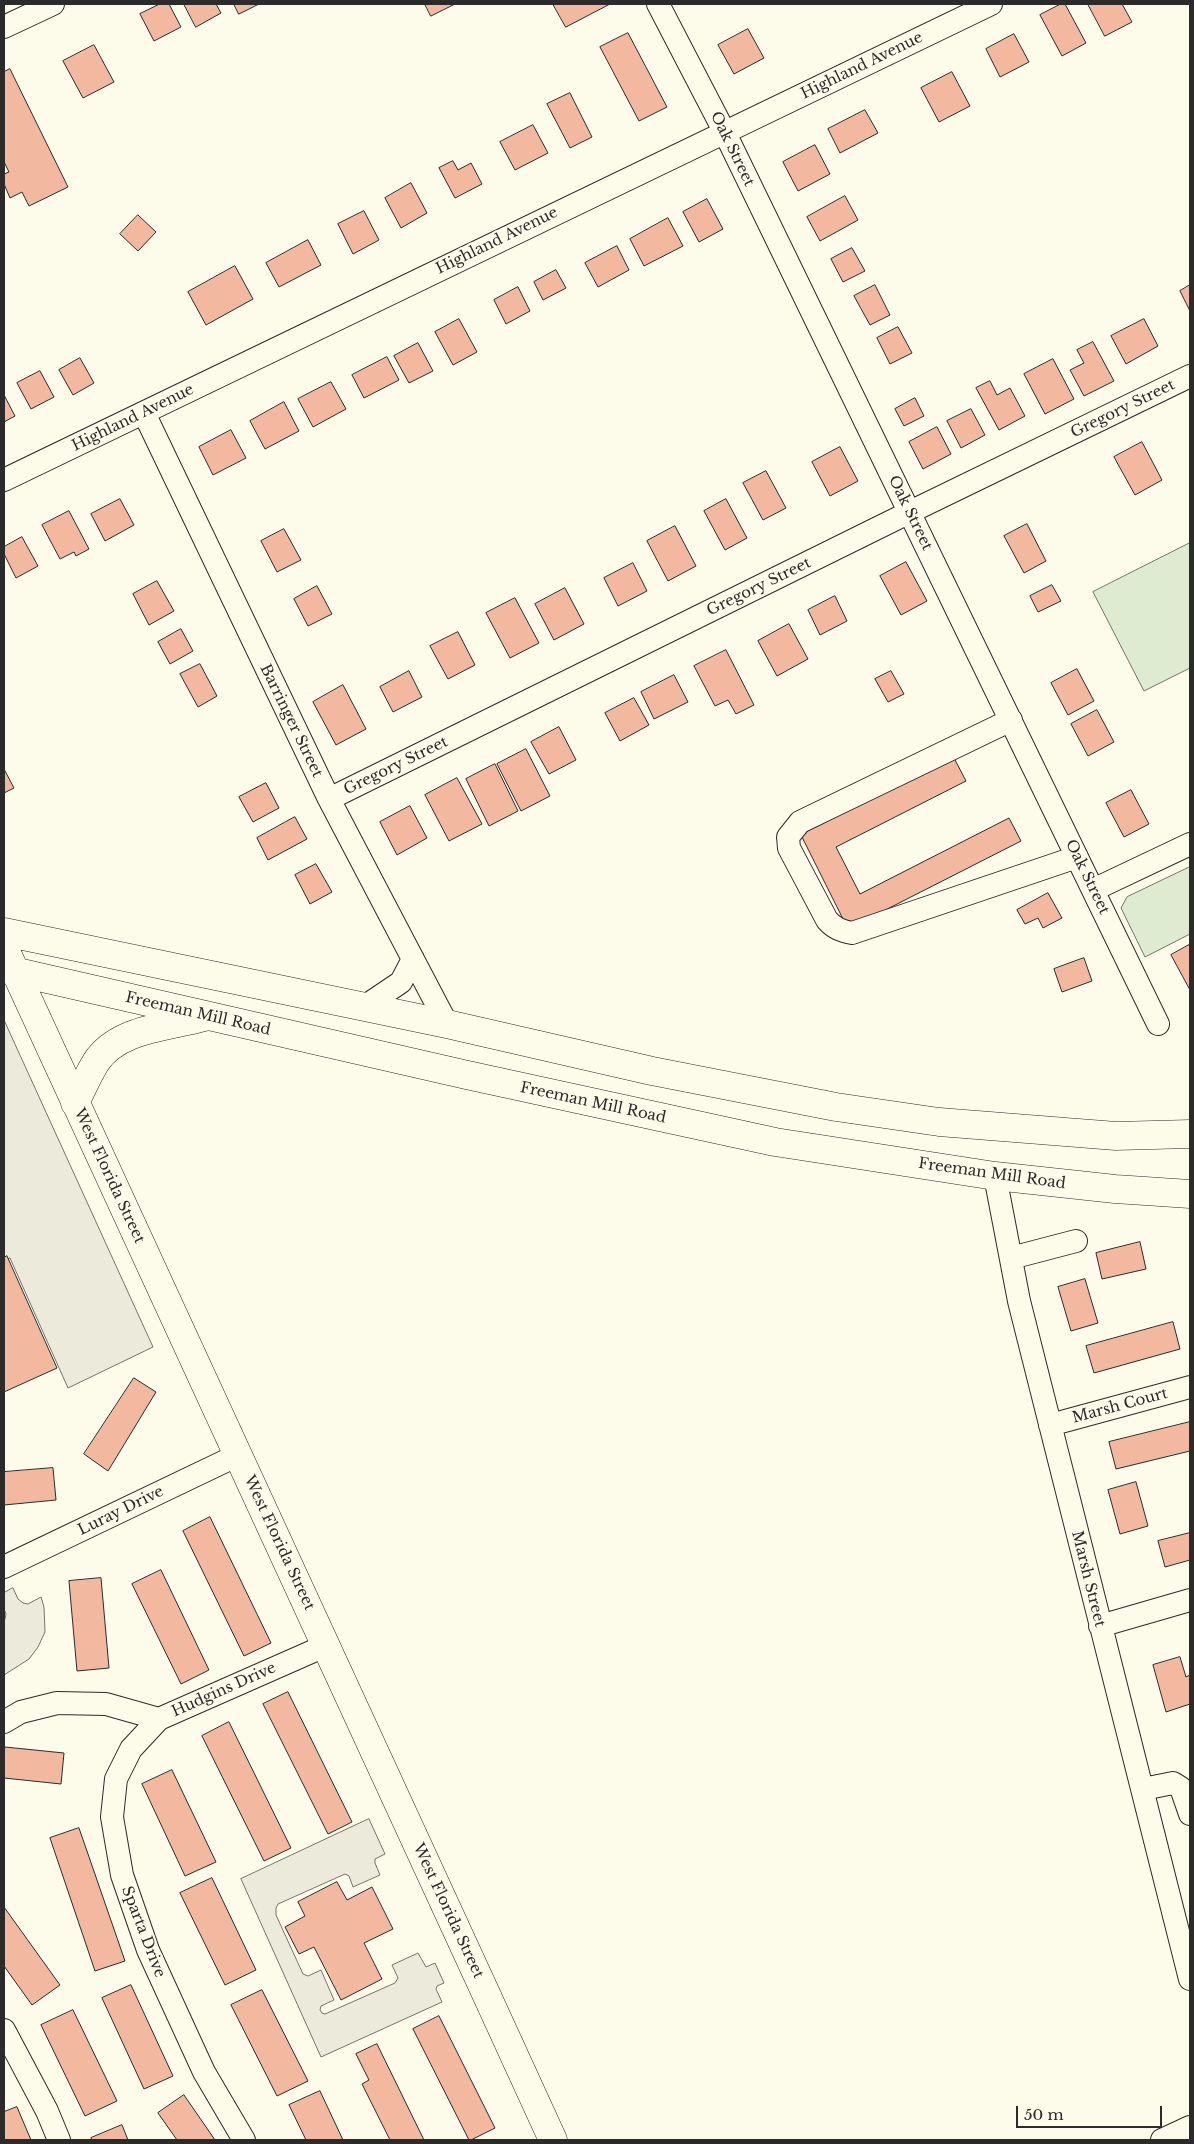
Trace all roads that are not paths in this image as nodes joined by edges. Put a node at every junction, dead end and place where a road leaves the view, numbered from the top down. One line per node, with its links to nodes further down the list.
1 (53, 4): 4 (street)
2 (658, 4): 5 (street, Oak Street)
3 (991, 4): 5 (street, Highland Avenue)
4 (4, 26)
5 (724, 131): 7 (street, Highland Avenue); 9 (street, Oak Street)
6 (1190, 376): 9 (street, Gregory Street)
7 (144, 413): 8 (street, Highland Avenue); 11 (street, Barringer Street)
8 (4, 480)
9 (910, 512): 10 (street, Oak Street); 11 (street, Gregory Street)
10 (1011, 720): 13 (street, Oak Street); 13 (street)
11 (329, 799): 17 (street, Barringer Street)
12 (1190, 844): 14 (street)
13 (1077, 857): 14 (street, Oak Street)
14 (1093, 890): 22 (street, Oak Street)
15 (4, 932): 19 (main road)
16 (4, 947): 18 (main road, West Florida Street)
17 (413, 959): 19 (street); 21 (street, Barringer Street)
18 (9, 971): 20 (main road, Freeman Mill Road); 23 (main road, West Florida Street)
19 (364, 1007): 21 (main road)
20 (209, 1016): 23 (main road); 25 (main road, Freeman Mill Road)
21 (447, 1024): 24 (main road)
22 (1158, 1024)
23 (75, 1103): 31 (main road, West Florida Street)
24 (1190, 1134)
25 (995, 1176): 26 (main road, Freeman Mill Road); 28 (street, Marsh Street)
26 (1190, 1194)
27 (1076, 1241): 28 (street)
28 (1011, 1258): 30 (street, Marsh Street)
29 (1190, 1387): 30 (street, Marsh Court)
30 (1050, 1425): 34 (street, Marsh Street)
31 (238, 1455): 32 (street, Luray Drive); 35 (main road, West Florida Street)
32 (4, 1567)
33 (1190, 1600): 34 (street)
34 (1100, 1626): 38 (street, Marsh Street)
35 (327, 1645): 36 (street, Hudgins Drive); 45 (main road, West Florida Street)
36 (159, 1718): 37 (street, Hudgins Drive); 44 (street, Sparta Drive)
37 (4, 1722)
38 (1143, 1790): 39 (street); 40 (street, Marsh Street)
39 (1190, 1814)
40 (1190, 1979)
41 (4, 2030): 43 (street)
42 (1190, 2127): 46 (street)
43 (59, 2140)
44 (244, 2140)
45 (553, 2140)
46 (1162, 2140)

